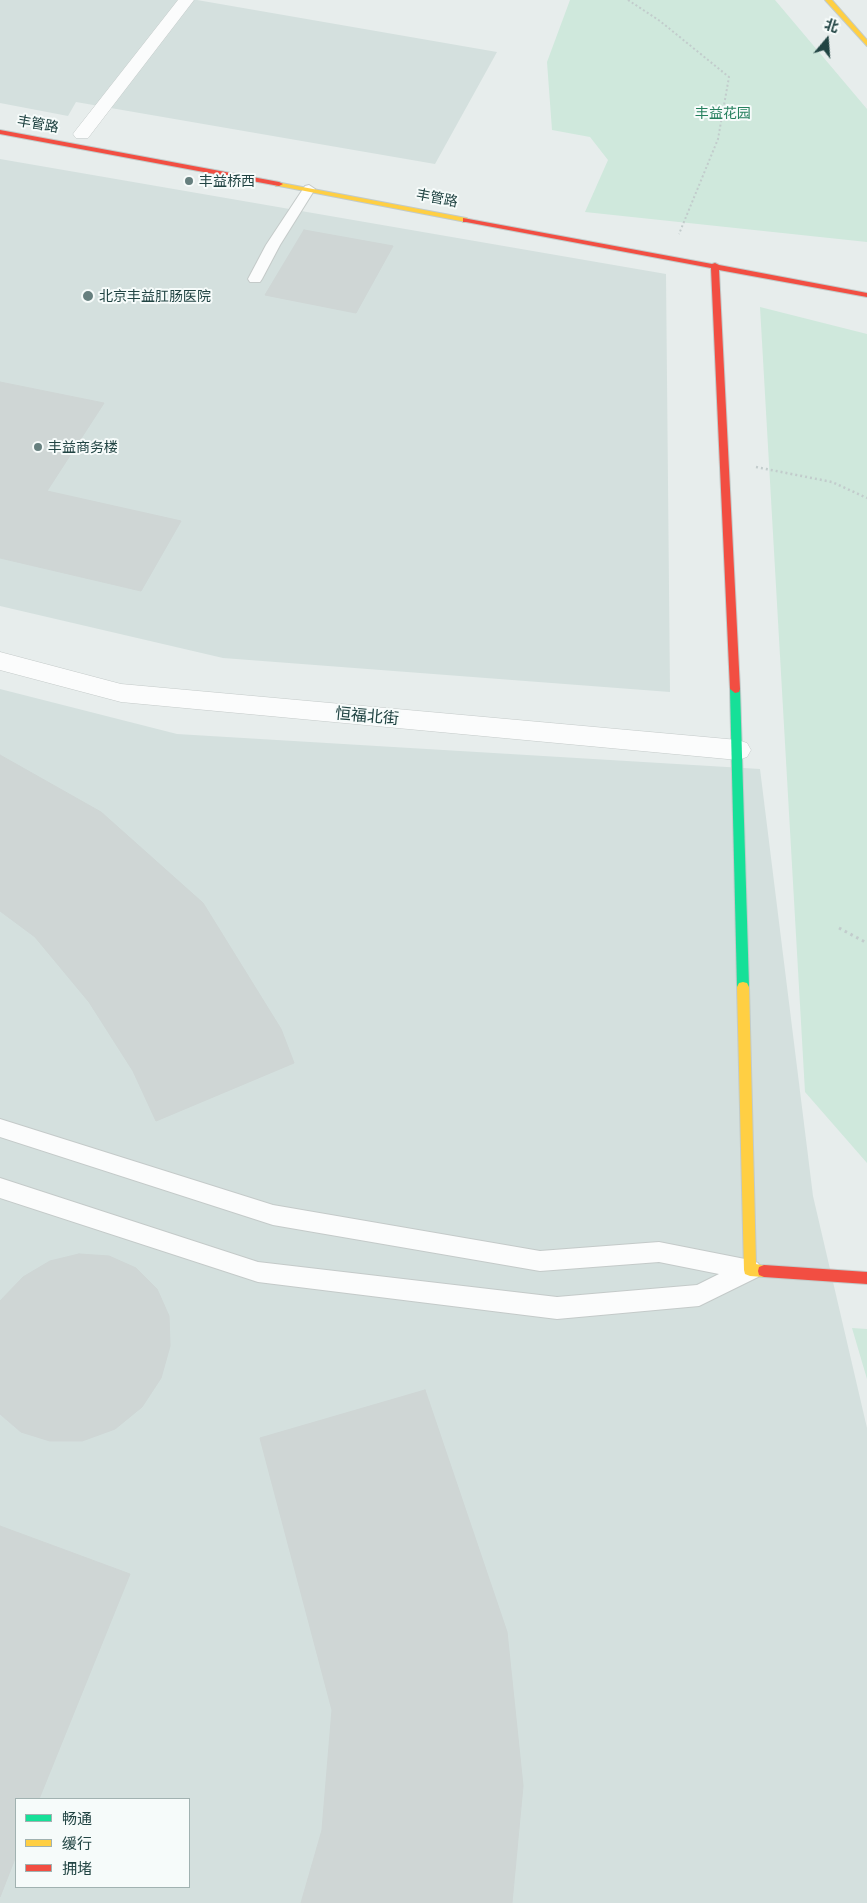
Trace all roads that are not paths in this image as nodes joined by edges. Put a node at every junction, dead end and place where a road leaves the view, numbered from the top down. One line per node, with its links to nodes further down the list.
1 (186, 0): 5 (street)
2 (828, 0): 3 (street)
3 (867, 44)
4 (0, 132): 6 (street, 丰管路)
5 (83, 134)
6 (309, 189): 7 (street, 丰管路); 8 (lane)
7 (715, 265): 9 (street, 丰管路); 11 (street)
8 (255, 279)
9 (867, 295)
10 (0, 661): 11 (street, 恒福北街)
11 (738, 750): 14 (street)
12 (0, 1128): 14 (lane)
13 (0, 1188): 14 (lane)
14 (750, 1270): 15 (street)
15 (867, 1278)

